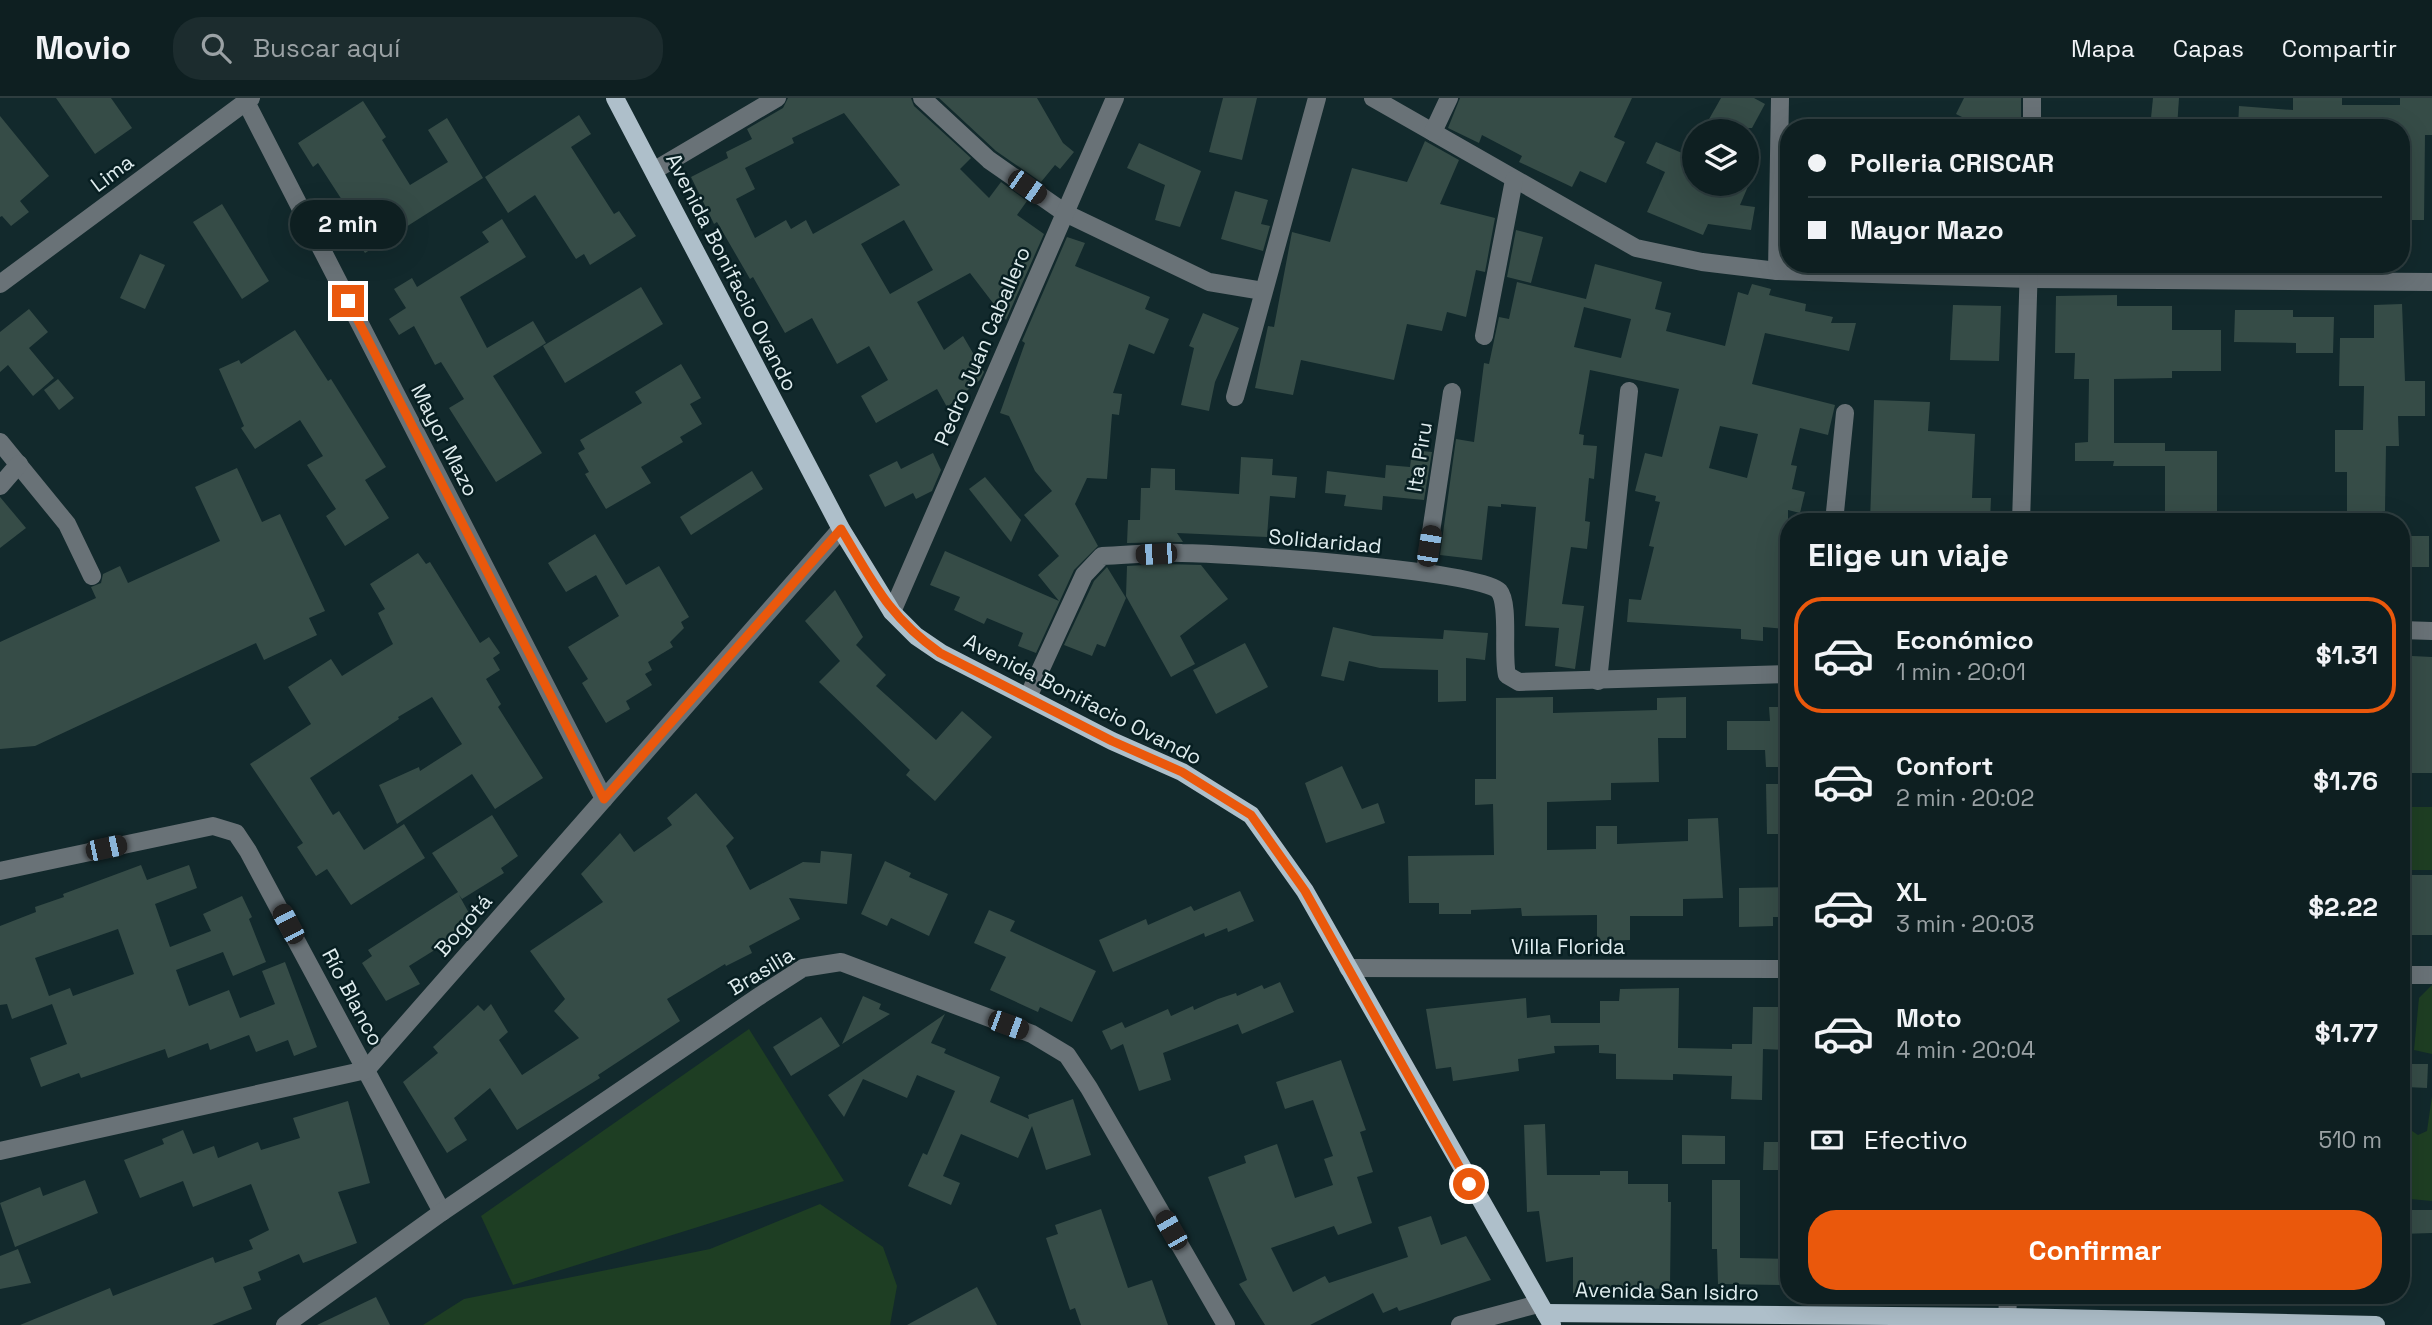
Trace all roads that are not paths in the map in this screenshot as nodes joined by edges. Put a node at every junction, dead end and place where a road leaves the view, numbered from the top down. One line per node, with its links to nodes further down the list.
1 (615, 98): 13 (main road, Avenida Bonifacio Ovando)
2 (777, 98): 13 (street)
3 (922, 98): 15 (street)
4 (1115, 98): 15 (street, Pedro Juan Caballero)
5 (1317, 98): 22 (street)
6 (1373, 98): 12 (street)
7 (1449, 98): 12 (street)
8 (1780, 98): 16 (street)
9 (2032, 98): 11 (street)
10 (249, 100): 21 (street, Lima); 42 (street, Mayor Mazo)
11 (2032, 119)
12 (1433, 132): 14 (street)
13 (655, 170): 33 (main road, Avenida Bonifacio Ovando)
14 (1514, 180): 16 (street); 23 (street)
15 (1065, 213): 22 (street); 36 (street, Pedro Juan Caballero)
16 (1777, 271): 17 (street)
17 (1780, 271)
18 (2029, 273): 32 (street)
19 (2069, 273): 20 (street)
20 (2432, 282)
21 (0, 284)
22 (1263, 292): 26 (street)
23 (1484, 336)
24 (1452, 391): 34 (street, Ita Piru)
25 (1629, 391): 40 (street)
26 (1235, 397)
27 (1845, 413): 31 (street)
28 (0, 442): 29 (street)
29 (19, 464): 30 (street); 35 (street)
30 (0, 486)
31 (1835, 513)
32 (2021, 513)
33 (841, 529): 36 (main road, Avenida Bonifacio Ovando); 42 (street, Bogotá)
34 (1425, 572): 40 (street, Solidaridad); 41 (street, Solidaridad)
35 (92, 576)
36 (891, 612): 41 (main road, Avenida Bonifacio Ovando)
37 (2410, 630): 38 (street)
38 (2432, 631)
39 (1780, 674): 40 (street, Solidaridad)
40 (1598, 681)
41 (1028, 697): 44 (main road, Avenida Bonifacio Ovando)
42 (604, 799): 48 (street, Bogotá)
43 (0, 870): 48 (street, Río Blanco)
44 (1348, 968): 45 (street, Villa Florida); 51 (main road, Avenida Bonifacio Ovando)
45 (1780, 969)
46 (2410, 975): 47 (street)
47 (2432, 975)
48 (366, 1070): 49 (street); 50 (street, Río Blanco)
49 (0, 1150)
50 (442, 1212): 53 (street, Brasilia); 54 (street, Brasilia)
51 (1545, 1314): 52 (main road, Avenida San Isidro); 55 (street)
52 (2007, 1321): 56 (main road, Avenida San Isidro)
53 (285, 1325)
54 (1226, 1325)
55 (1460, 1325)
56 (2376, 1325)

